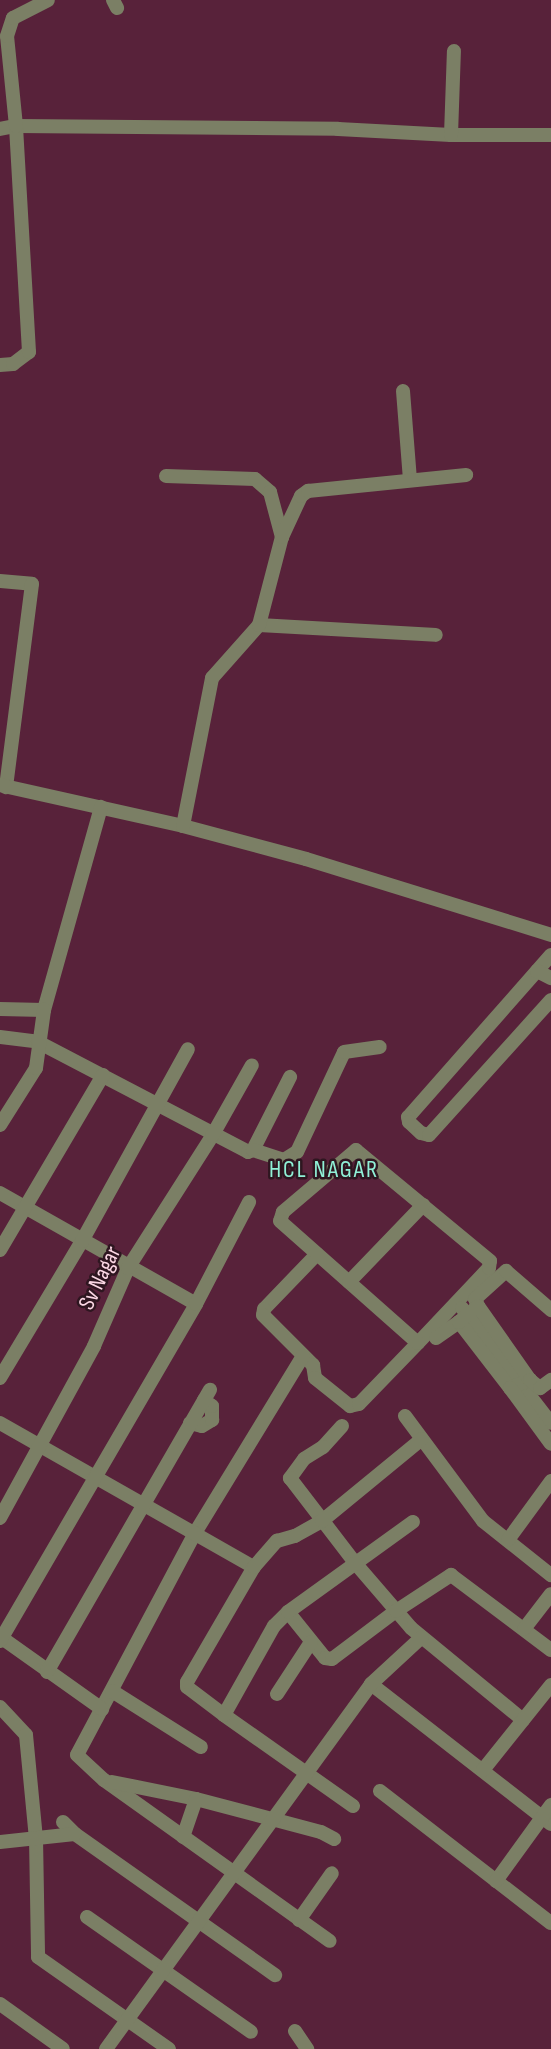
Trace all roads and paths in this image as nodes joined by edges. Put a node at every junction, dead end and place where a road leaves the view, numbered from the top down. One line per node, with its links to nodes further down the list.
1 (48, 0): 3 (street)
2 (454, 51): 5 (street)
3 (16, 126): 4 (street); 5 (street); 7 (street)
4 (0, 129)
5 (451, 135): 6 (street)
6 (551, 135)
7 (0, 365)
8 (403, 391): 11 (street)
9 (466, 475): 11 (street)
10 (166, 476): 12 (street)
11 (410, 481): 12 (street)
12 (282, 537): 14 (street)
13 (0, 581): 16 (street)
14 (259, 625): 15 (street); 18 (street)
15 (436, 635)
16 (3, 786): 17 (street)
17 (101, 807): 18 (street); 25 (street)
18 (183, 827): 19 (street)
19 (551, 935)
20 (551, 955): 21 (street)
21 (537, 971): 22 (street); 23 (street)
22 (551, 978)
23 (551, 1000)
24 (0, 1009): 25 (street)
25 (44, 1010): 27 (street)
26 (0, 1037): 27 (street)
27 (38, 1042): 31 (street); 34 (street)
28 (380, 1047): 36 (street)
29 (188, 1049): 33 (street)
30 (252, 1065): 35 (street, Sv Nagar)
31 (103, 1075): 33 (street); 40 (street)
32 (290, 1077): 36 (street)
33 (157, 1104): 35 (street); 41 (street)
34 (0, 1125)
35 (212, 1136): 36 (street); 44 (street, Sv Nagar)
36 (253, 1150)
37 (0, 1193): 40 (street)
38 (249, 1202): 47 (street)
39 (423, 1205): 43 (street); 45 (street); 46 (street)
40 (25, 1207): 41 (street); 42 (street)
41 (82, 1241): 44 (street); 53 (street)
42 (0, 1250)
43 (317, 1254): 45 (street); 52 (street)
44 (128, 1268): 47 (street); 63 (street, Sv Nagar)
45 (349, 1282): 51 (street)
46 (457, 1301): 49 (street); 51 (street)
47 (196, 1304): 65 (street)
48 (551, 1310): 49 (street)
49 (469, 1314): 50 (street); 55 (street)
50 (436, 1338)
51 (418, 1343): 52 (street)
52 (303, 1356): 72 (street)
53 (0, 1378)
54 (551, 1380): 55 (street)
55 (521, 1384): 58 (street); 64 (street)
56 (551, 1390): 58 (street)
57 (207, 1395): 68 (street)
58 (549, 1414)
59 (405, 1416): 62 (street)
60 (0, 1423): 63 (street)
61 (342, 1426): 70 (street)
62 (422, 1439): 70 (street); 73 (street)
63 (38, 1444): 65 (street); 67 (street, Sv Nagar)
64 (551, 1444)
65 (96, 1477): 68 (street); 82 (street)
66 (551, 1481): 73 (street)
67 (6, 1492): 69 (street, Sv Nagar)
68 (143, 1503): 72 (street); 85 (street)
69 (0, 1518)
70 (322, 1521): 74 (street); 75 (street)
71 (413, 1522): 74 (street)
72 (195, 1534): 75 (street); 88 (street)
73 (508, 1540): 76 (street)
74 (356, 1564): 78 (street); 79 (street)
75 (254, 1567): 92 (street)
76 (551, 1575)
77 (551, 1594): 80 (street)
78 (396, 1611): 80 (street); 81 (street); 83 (street)
79 (288, 1612): 83 (street); 92 (street)
80 (524, 1629): 84 (street)
81 (422, 1637): 86 (street); 93 (street)
82 (1, 1639): 85 (street)
83 (311, 1642): 89 (street)
84 (551, 1650)
85 (47, 1672): 91 (street)
86 (371, 1684): 95 (street); 96 (street)
87 (551, 1685): 93 (street)
88 (112, 1691): 91 (street); 94 (street)
89 (277, 1694)
90 (0, 1707): 106 (street)
91 (102, 1709): 97 (street)
92 (224, 1715): 96 (street)
93 (523, 1720): 95 (street)
94 (201, 1746)
95 (483, 1770): 101 (street)
96 (306, 1773): 100 (street); 102 (street)
97 (104, 1780): 99 (street); 105 (street)
98 (380, 1791): 111 (street)
99 (196, 1799): 102 (street); 105 (street)
100 (353, 1806)
101 (548, 1815): 111 (street)
102 (274, 1820): 107 (street); 110 (street)
103 (63, 1822): 104 (street)
104 (75, 1834): 106 (street); 114 (street)
105 (183, 1837): 110 (street)
106 (36, 1838): 108 (street); 120 (street)
107 (334, 1839)
108 (0, 1842)
109 (332, 1873): 113 (street)
110 (234, 1874): 113 (street); 114 (street)
111 (496, 1881): 115 (street)
112 (87, 1917): 117 (street)
113 (299, 1920): 116 (street)
114 (200, 1923): 117 (street); 118 (street)
115 (551, 1923)
116 (330, 1941)
117 (162, 1973): 120 (street); 122 (street)
118 (275, 1975)
119 (0, 2004): 123 (street)
120 (127, 2019): 124 (street); 125 (street)
121 (295, 2031): 126 (street)
122 (251, 2032)
123 (63, 2049)
124 (106, 2049)
125 (169, 2049)
126 (307, 2049)

